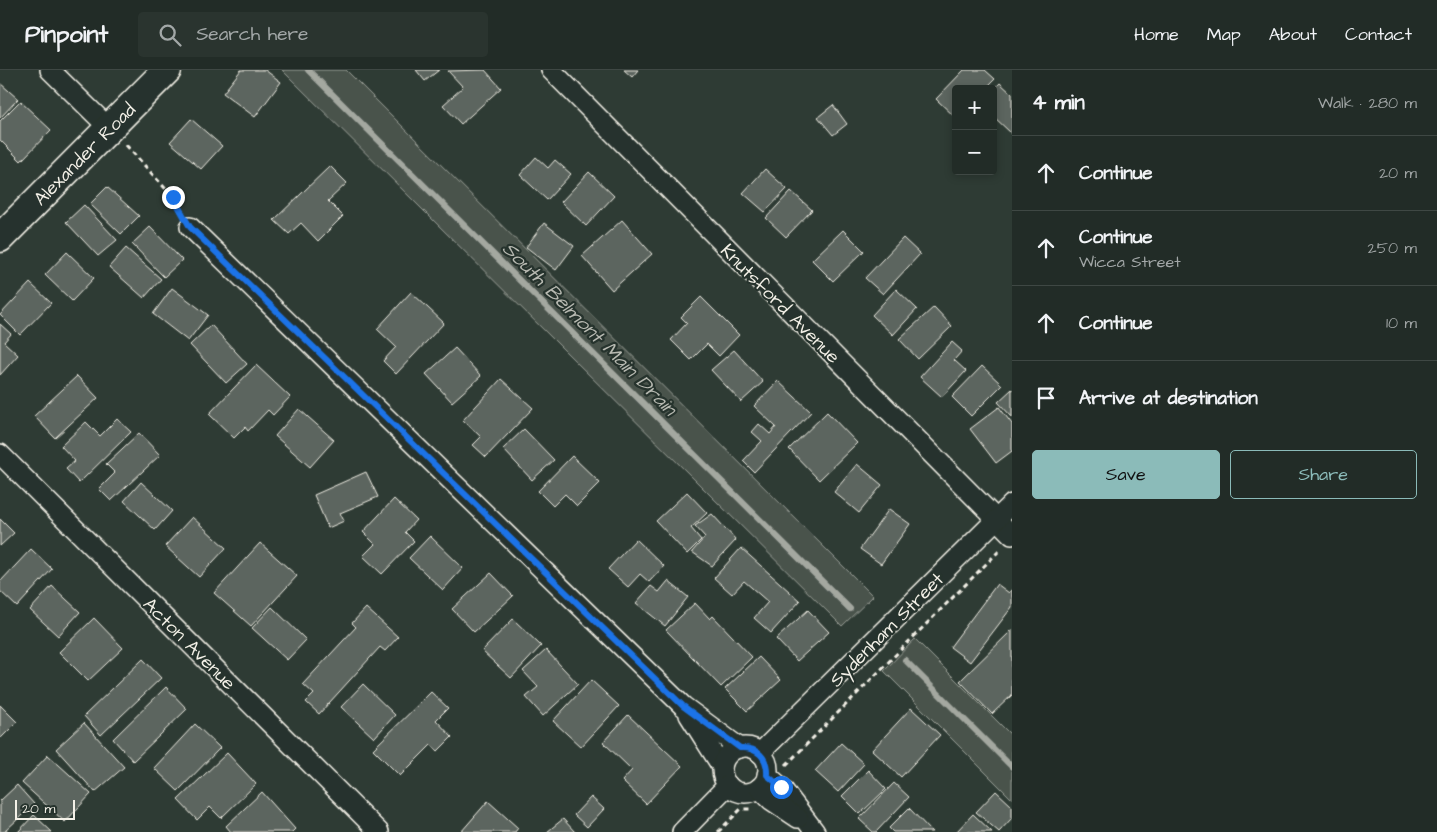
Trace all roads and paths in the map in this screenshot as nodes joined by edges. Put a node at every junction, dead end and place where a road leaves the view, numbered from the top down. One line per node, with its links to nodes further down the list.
1 (50, 70): 5 (street)
2 (143, 70): 5 (main road, Alexander Road)
3 (167, 70): 5 (main road, Alexander Road)
4 (551, 70): 11 (street, Knutsford Avenue)
5 (110, 129): 6 (main road, Alexander Road); 7 (path); 8 (main road, Alexander Road)
6 (0, 216)
7 (190, 227): 13 (street)
8 (0, 238)
9 (0, 454): 20 (street, Acton Avenue)
10 (1012, 504): 11 (street, Sydenham Street)
11 (997, 520): 12 (street, Knutsford Avenue); 15 (street, Sydenham Street)
12 (1009, 540): 18 (path)
13 (683, 706): 14 (street); 16 (street)
14 (740, 748): 15 (street); 16 (street)
15 (760, 753): 18 (street)
16 (722, 767): 17 (street)
17 (728, 785): 18 (street); 21 (street)
18 (769, 788): 19 (street); 22 (path)
19 (811, 828)
20 (379, 832)
21 (682, 832)
22 (718, 832)

